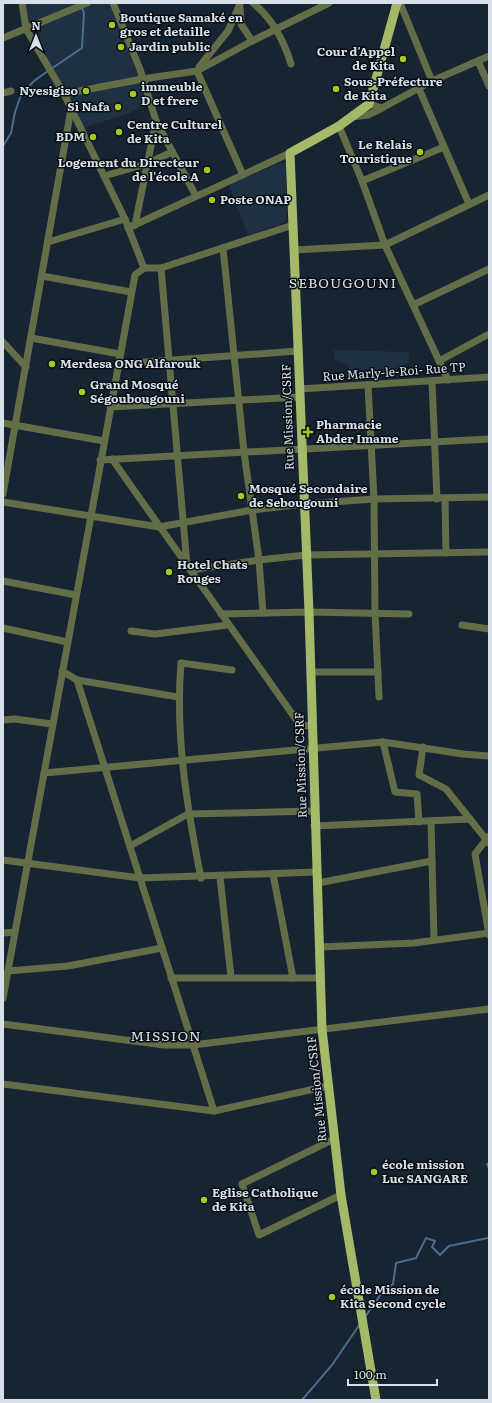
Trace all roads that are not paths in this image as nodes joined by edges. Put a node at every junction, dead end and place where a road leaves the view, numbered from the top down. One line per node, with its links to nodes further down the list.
1 (22, 3): 8 (street)
2 (87, 3): 8 (street)
3 (112, 3): 16 (street)
4 (253, 3): 9 (street)
5 (329, 3): 9 (street)
6 (398, 3): 17 (street); 23 (main road)
7 (240, 4): 11 (street); 15 (street)
8 (26, 29): 10 (street); 22 (street)
9 (275, 29): 11 (street); 14 (street)
10 (3, 38)
11 (252, 41): 15 (street)
12 (489, 56): 13 (street)
13 (478, 62): 17 (street); 18 (street)
14 (291, 64)
15 (197, 71): 16 (street); 33 (street)
16 (142, 79): 22 (street); 27 (street)
17 (432, 81): 19 (street)
18 (489, 86)
19 (419, 89): 24 (street); 29 (street)
20 (11, 91): 21 (street)
21 (3, 93)
22 (64, 94): 25 (street)
23 (369, 104): 24 (street); 26 (main road)
24 (382, 108): 26 (street)
25 (70, 109): 34 (street); 42 (street)
26 (352, 117): 28 (main road)
27 (156, 121): 30 (street); 32 (street)
28 (339, 126): 31 (main road); 35 (street)
29 (444, 147): 35 (street); 38 (street)
30 (172, 152): 32 (street); 37 (street)
31 (290, 153): 33 (street); 40 (main road, Rue Mission/CSRF)
32 (146, 164): 34 (street); 41 (street)
33 (243, 175): 37 (street)
34 (104, 176): 39 (street)
35 (362, 181): 43 (street)
36 (489, 195): 38 (street)
37 (196, 196): 41 (street)
38 (469, 204): 43 (street)
39 (125, 219): 41 (street); 42 (street)
40 (293, 225): 44 (street); 45 (main road, Rue Mission/CSRF)
41 (132, 226): 46 (street)
42 (48, 242): 49 (street)
43 (384, 245): 45 (street); 51 (street)
44 (224, 248): 47 (street); 57 (street)
45 (294, 250): 55 (main road, Rue Mission/CSRF)
46 (144, 268): 47 (street); 50 (street)
47 (161, 268): 58 (street)
48 (489, 269): 51 (street)
49 (42, 276): 50 (street); 53 (street)
50 (131, 292): 56 (street)
51 (413, 305): 59 (street)
52 (489, 334): 59 (street)
53 (31, 338): 56 (street); 61 (street)
54 (3, 342): 61 (street)
55 (298, 351): 57 (street); 66 (main road, Rue Mission/CSRF)
56 (120, 354): 60 (street)
57 (236, 356): 58 (street); 67 (street)
58 (169, 360): 60 (street); 68 (street)
59 (439, 361): 63 (street)
60 (118, 364): 69 (street)
61 (26, 367): 71 (street)
62 (489, 377): 63 (street, Rue Marly-le-Roi- Rue TP)
63 (448, 380): 64 (street, Rue Marly-le-Roi- Rue TP)
64 (432, 381): 65 (street, Rue Marly-le-Roi- Rue TP); 74 (street)
65 (368, 385): 66 (street, Rue Marly-le-Roi- Rue TP); 75 (street)
66 (300, 393): 67 (street, Rue Marly-le-Roi- Rue TP); 76 (main road, Rue Mission/CSRF)
67 (240, 400): 68 (street, Rue Marly-le-Roi- Rue TP); 77 (street)
68 (173, 404): 69 (street, Rue Marly-le-Roi- Rue TP); 78 (street)
69 (110, 407): 73 (street)
70 (3, 423): 71 (street)
71 (16, 425): 73 (street); 81 (street)
72 (489, 439): 74 (street)
73 (104, 441): 80 (street)
74 (434, 442): 75 (street); 84 (street)
75 (371, 445): 76 (street); 83 (street)
76 (302, 448): 77 (street); 87 (main road, Rue Mission/CSRF)
77 (244, 452): 78 (street); 88 (street)
78 (177, 455): 79 (street); 90 (street)
79 (112, 459): 80 (street); 91 (street)
80 (100, 460): 89 (street)
81 (3, 494)
82 (489, 498): 85 (street)
83 (374, 499): 84 (street); 87 (street); 94 (street)
84 (437, 499): 85 (street)
85 (445, 499): 93 (street)
86 (3, 502): 89 (street)
87 (304, 504): 88 (street); 95 (main road, Rue Mission/CSRF)
88 (252, 510): 90 (street); 96 (street)
89 (90, 516): 91 (street); 99 (street)
90 (184, 523): 91 (street); 97 (street)
91 (159, 527): 97 (street)
92 (489, 552): 93 (street)
93 (446, 553): 94 (street)
94 (375, 555): 95 (street); 102 (street)
95 (306, 556): 96 (street); 100 (main road, Rue Mission/CSRF)
96 (259, 560): 97 (street); 101 (street)
97 (188, 567): 103 (street)
98 (3, 581): 99 (street)
99 (76, 595): 110 (street)
100 (309, 612): 101 (street); 102 (street); 113 (main road, Rue Mission/CSRF)
101 (262, 613): 103 (street)
102 (375, 613): 104 (street); 114 (street)
103 (221, 614): 105 (street)
104 (409, 614)
105 (228, 625): 109 (street); 120 (street)
106 (462, 625): 108 (street)
107 (3, 628): 110 (street)
108 (489, 629)
109 (130, 631)
110 (67, 642): 112 (street)
111 (232, 670): 116 (street)
112 (62, 671): 115 (street); 119 (street)
113 (310, 672): 114 (street); 120 (main road, Rue Mission/CSRF)
114 (378, 672): 117 (street)
115 (77, 680): 116 (street); 126 (street)
116 (178, 697): 125 (street)
117 (379, 697)
118 (3, 720): 119 (street)
119 (52, 724): 127 (street)
120 (311, 726): 122 (main road, Rue Mission/CSRF)
121 (383, 742): 122 (street); 123 (street); 132 (street)
122 (312, 747): 125 (street); 128 (main road, Rue Mission/CSRF)
123 (423, 747): 124 (street); 130 (street)
124 (489, 756)
125 (184, 760): 126 (street); 129 (street)
126 (105, 768): 127 (street); 135 (street)
127 (44, 773): 138 (street)
128 (314, 811): 129 (street); 133 (main road, Rue Mission/CSRF)
129 (188, 814): 135 (street); 143 (street)
130 (470, 819): 131 (street); 134 (street)
131 (431, 821): 132 (street); 137 (street)
132 (419, 822): 133 (street)
133 (314, 826): 139 (main road, Rue Mission/CSRF)
134 (488, 839): 145 (street)
135 (130, 846): 142 (street)
136 (3, 860): 138 (street)
137 (432, 861): 144 (street); 149 (street)
138 (27, 864): 142 (street); 146 (street)
139 (317, 872): 140 (street); 144 (main road, Rue Mission/CSRF)
140 (273, 874): 141 (street); 155 (street)
141 (220, 877): 143 (street); 153 (street)
142 (140, 878): 143 (street); 151 (street)
143 (201, 878)
144 (318, 883): 150 (main road, Rue Mission/CSRF)
145 (486, 895): 148 (street)
146 (15, 932): 147 (street); 152 (street)
147 (3, 933)
148 (489, 933): 149 (street)
149 (434, 940): 150 (street)
150 (320, 947): 156 (main road, Rue Mission/CSRF)
151 (162, 948): 152 (street); 154 (street)
152 (8, 971): 157 (street)
153 (230, 977): 154 (street); 155 (street)
154 (171, 978): 161 (street)
155 (293, 978): 156 (street)
156 (320, 978): 160 (main road, Rue Mission/CSRF)
157 (3, 998)
158 (489, 1009): 160 (street)
159 (3, 1024): 161 (street)
160 (322, 1029): 161 (street); 163 (main road, Rue Mission/CSRF)
161 (193, 1045): 164 (street)
162 (3, 1084): 164 (street)
163 (328, 1086): 164 (street); 165 (main road, Rue Mission/CSRF)
164 (214, 1111)
165 (334, 1139): 166 (main road, Rue Mission/CSRF); 166 (street)
166 (341, 1196): 167 (main road, Rue Mission/CSRF)
167 (376, 1400)

